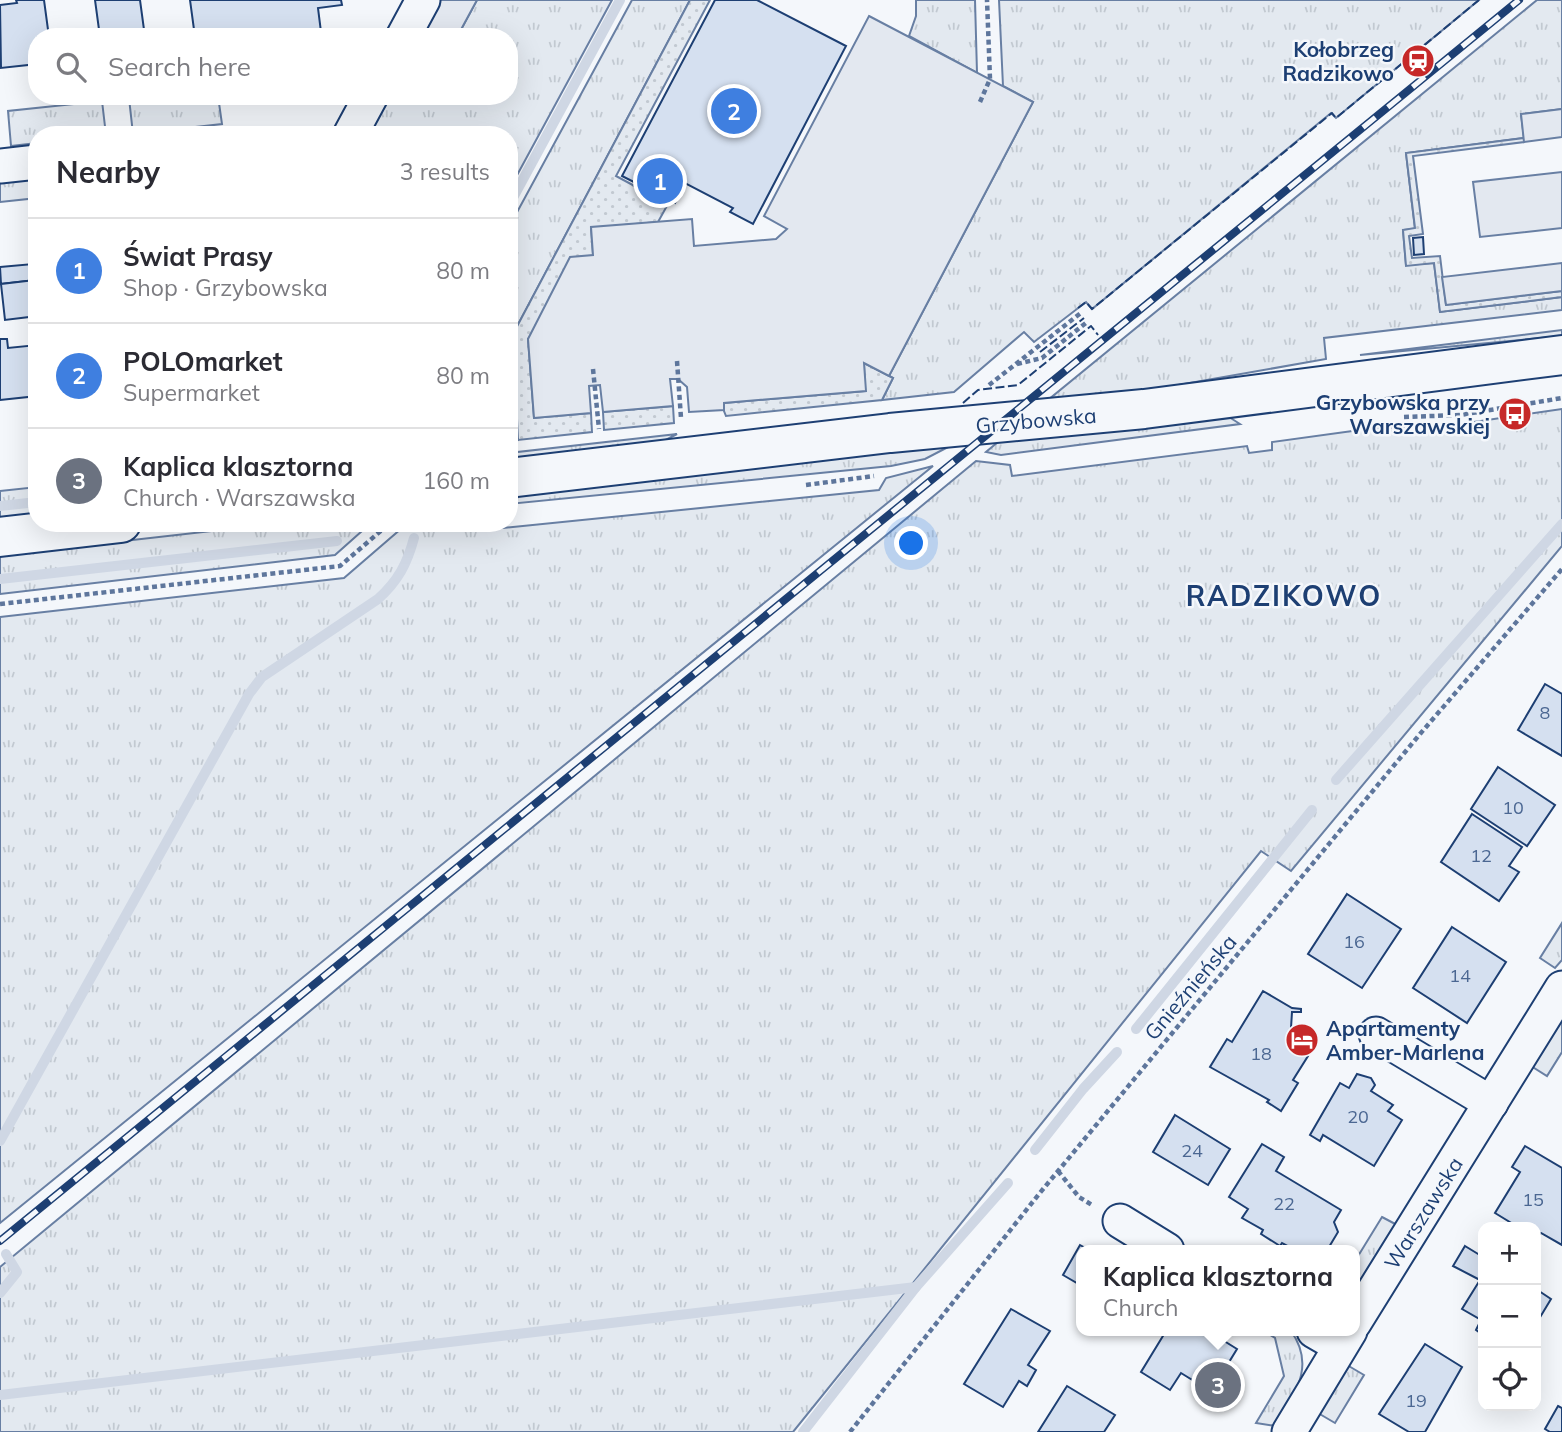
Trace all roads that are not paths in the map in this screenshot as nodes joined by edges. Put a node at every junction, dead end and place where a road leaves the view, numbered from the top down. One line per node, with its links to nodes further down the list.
1 (423, 0): 2 (street)
2 (408, 28)
3 (366, 105): 4 (street)
4 (355, 126)
5 (28, 163): 6 (street)
6 (0, 166)
7 (1562, 355): 8 (street, Grzybowska)
8 (518, 477)
9 (43, 532): 10 (street)
10 (0, 537)
11 (1562, 988): 13 (street, Warszawska)
12 (1376, 1034): 13 (street)
13 (1491, 1103): 16 (street, Warszawska)
14 (1120, 1221): 15 (street)
15 (1159, 1245)
16 (1360, 1301)
17 (1337, 1336): 18 (street, Warszawska)
18 (1289, 1432)

